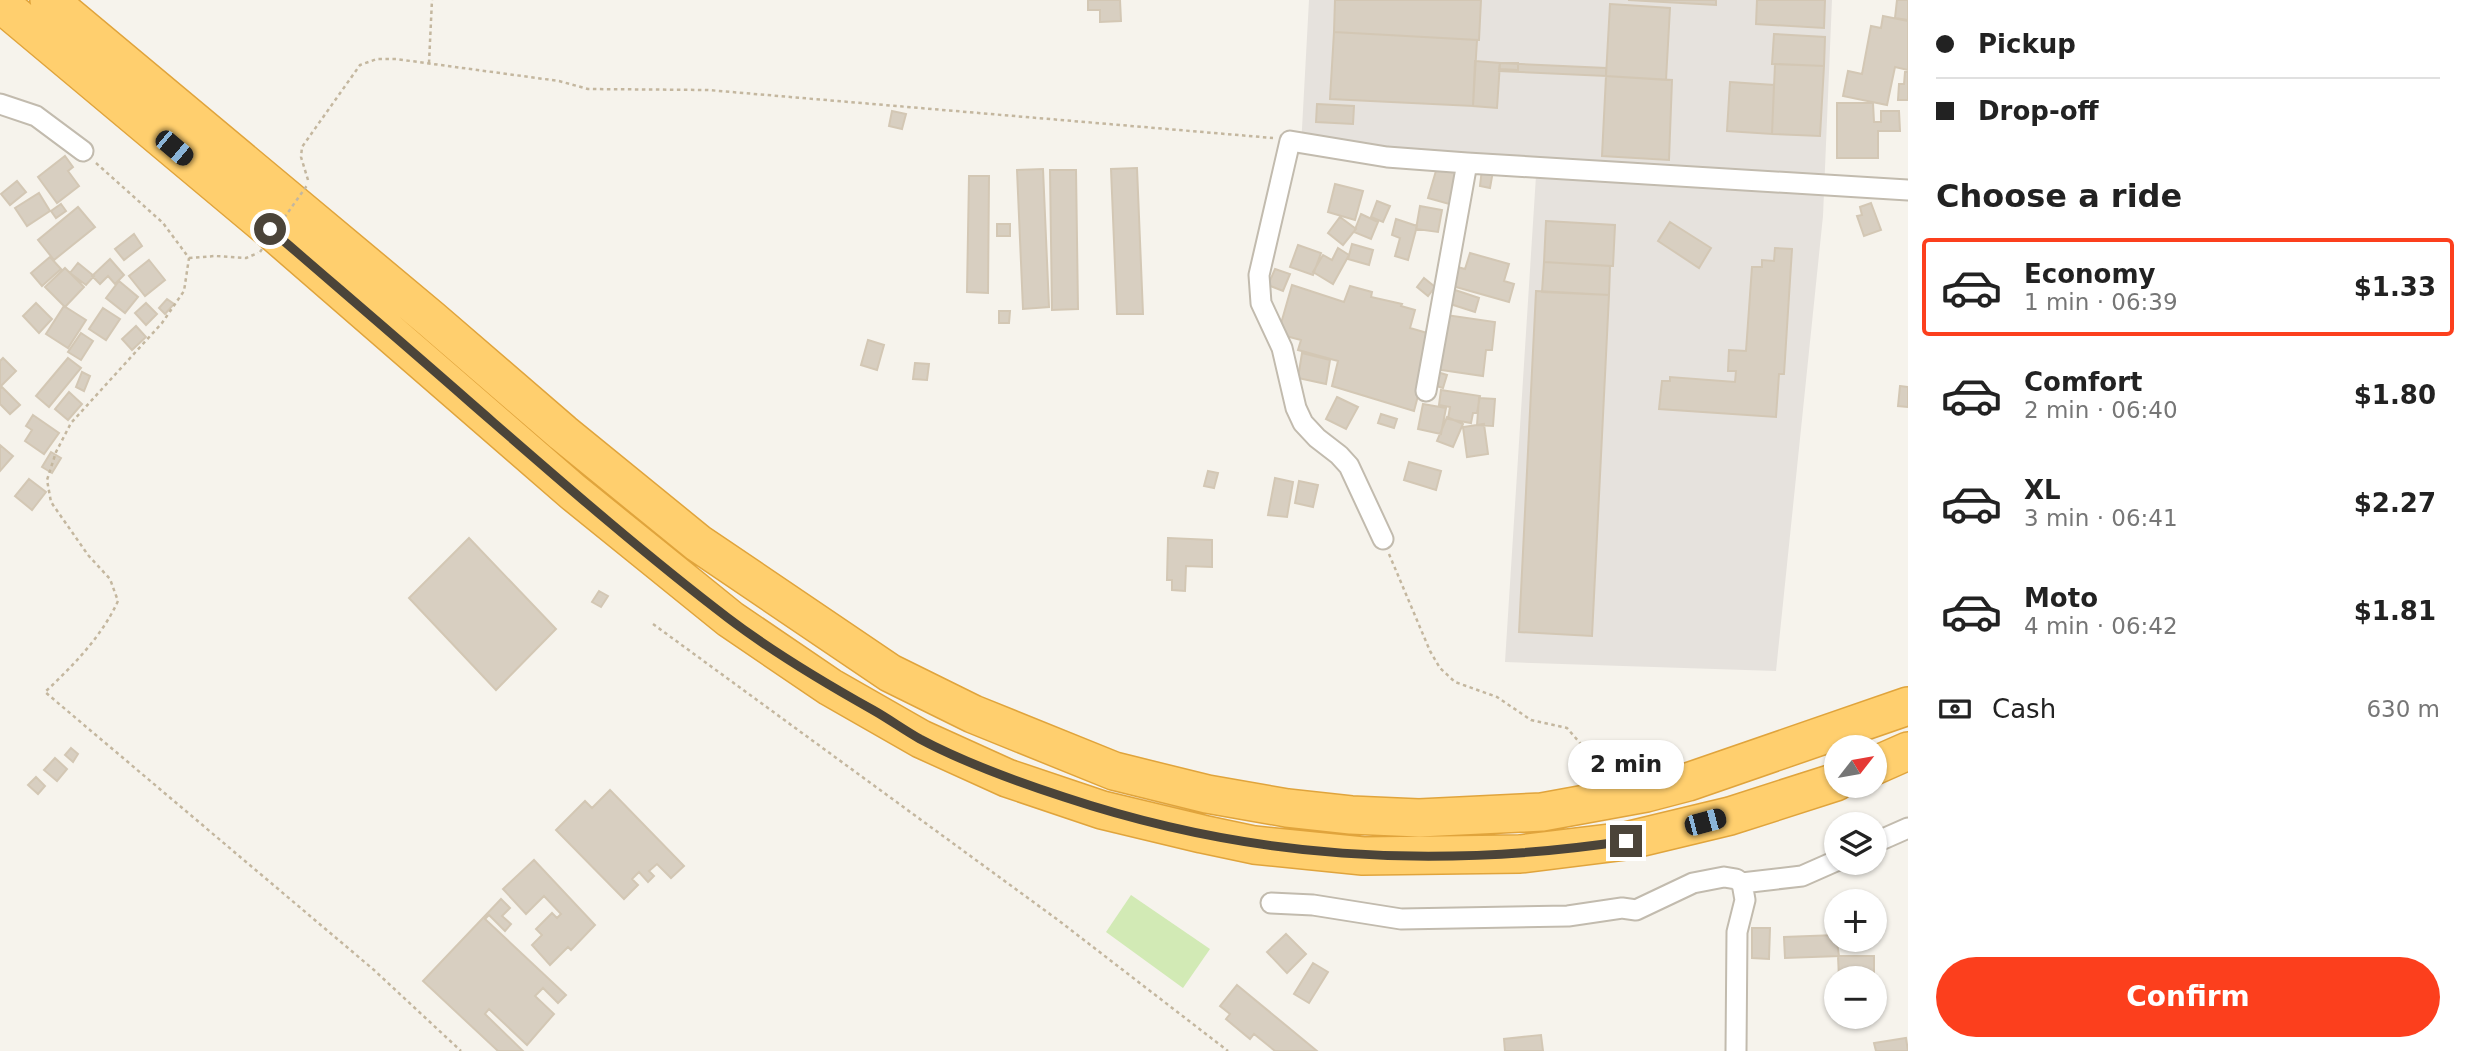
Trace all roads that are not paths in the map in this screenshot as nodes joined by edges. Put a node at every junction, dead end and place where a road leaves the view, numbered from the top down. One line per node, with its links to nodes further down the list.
1 (49, 0): 9 (highway)
2 (0, 3): 12 (highway)
3 (0, 104): 4 (street)
4 (83, 151)
5 (1467, 163): 6 (street); 7 (street); 8 (street)
6 (1908, 190)
7 (1426, 391)
8 (1383, 539)
9 (1908, 706)
10 (1908, 751): 11 (highway)
11 (1887, 760)
12 (1824, 786)
13 (1908, 828): 14 (street)
14 (1887, 837)
15 (1824, 866): 16 (street)
16 (1742, 883): 17 (street); 18 (street)
17 (1271, 903)
18 (1736, 1051)

